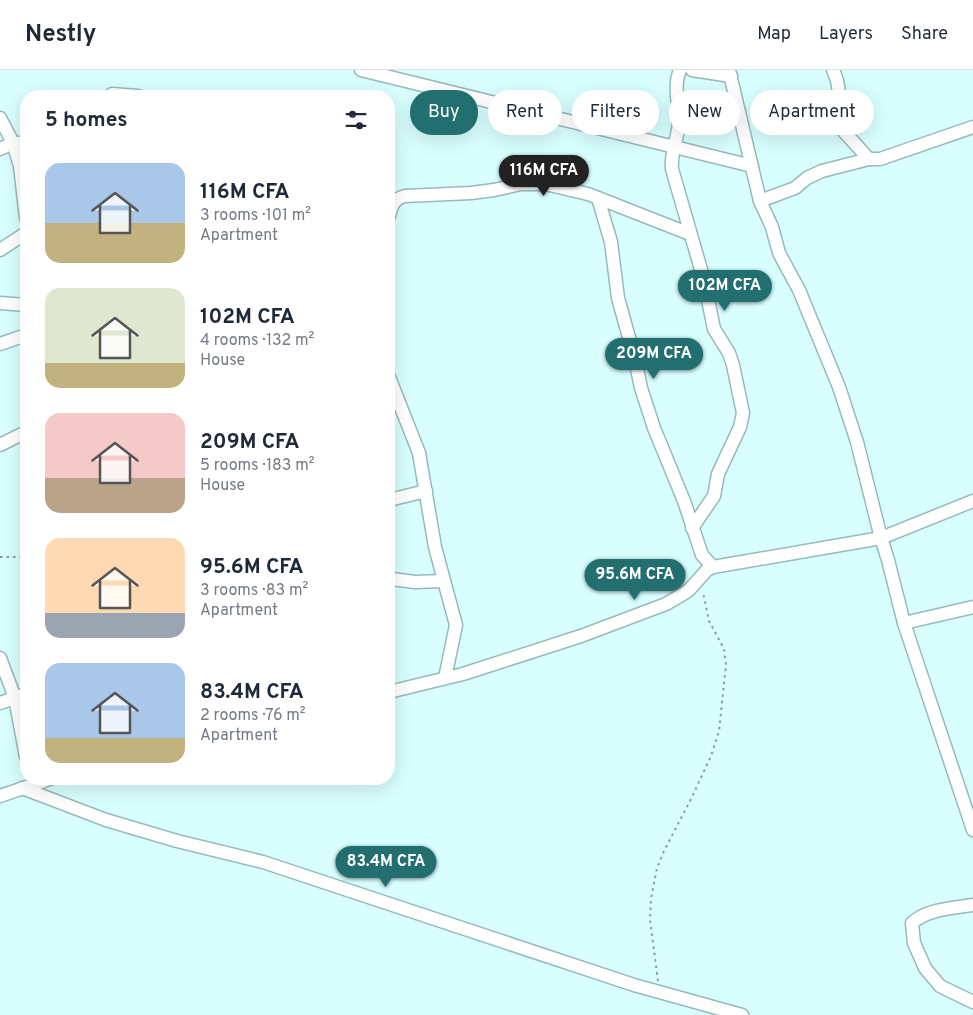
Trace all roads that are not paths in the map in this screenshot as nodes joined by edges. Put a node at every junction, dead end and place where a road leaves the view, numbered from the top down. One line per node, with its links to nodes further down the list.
1 (361, 70): 10 (street)
2 (680, 70): 10 (street)
3 (692, 70): 5 (street)
4 (833, 70): 12 (street)
5 (730, 73): 14 (street)
6 (0, 118): 8 (street)
7 (973, 127): 12 (street)
8 (13, 143): 9 (street); 11 (street); 13 (street)
9 (20, 143)
10 (673, 147): 14 (street); 18 (street)
11 (0, 149)
12 (869, 159): 17 (street)
13 (20, 166)
14 (752, 166): 17 (street)
15 (598, 198): 16 (street); 18 (street); 31 (street)
16 (395, 200)
17 (760, 200): 32 (street)
18 (690, 234): 31 (street)
19 (20, 237): 20 (street)
20 (0, 250)
21 (0, 303): 22 (street)
22 (20, 305)
23 (20, 337): 24 (street)
24 (0, 344)
25 (395, 392): 28 (street)
26 (20, 435): 27 (street)
27 (0, 445)
28 (426, 492): 29 (street); 35 (street)
29 (395, 499)
30 (973, 501): 32 (street)
31 (692, 528): 33 (street)
32 (881, 538): 33 (street); 37 (street)
33 (713, 567): 39 (street)
34 (395, 579): 35 (street)
35 (444, 581): 39 (street)
36 (973, 607): 37 (street)
37 (904, 623): 47 (street)
38 (0, 658): 41 (street)
39 (445, 678): 40 (street)
40 (395, 690)
41 (20, 694)
42 (20, 696): 43 (street)
43 (0, 703)
44 (27, 785): 46 (street)
45 (31, 785): 50 (street)
46 (0, 796)
47 (973, 830)
48 (973, 905): 49 (street)
49 (973, 1002)
50 (742, 1015)

